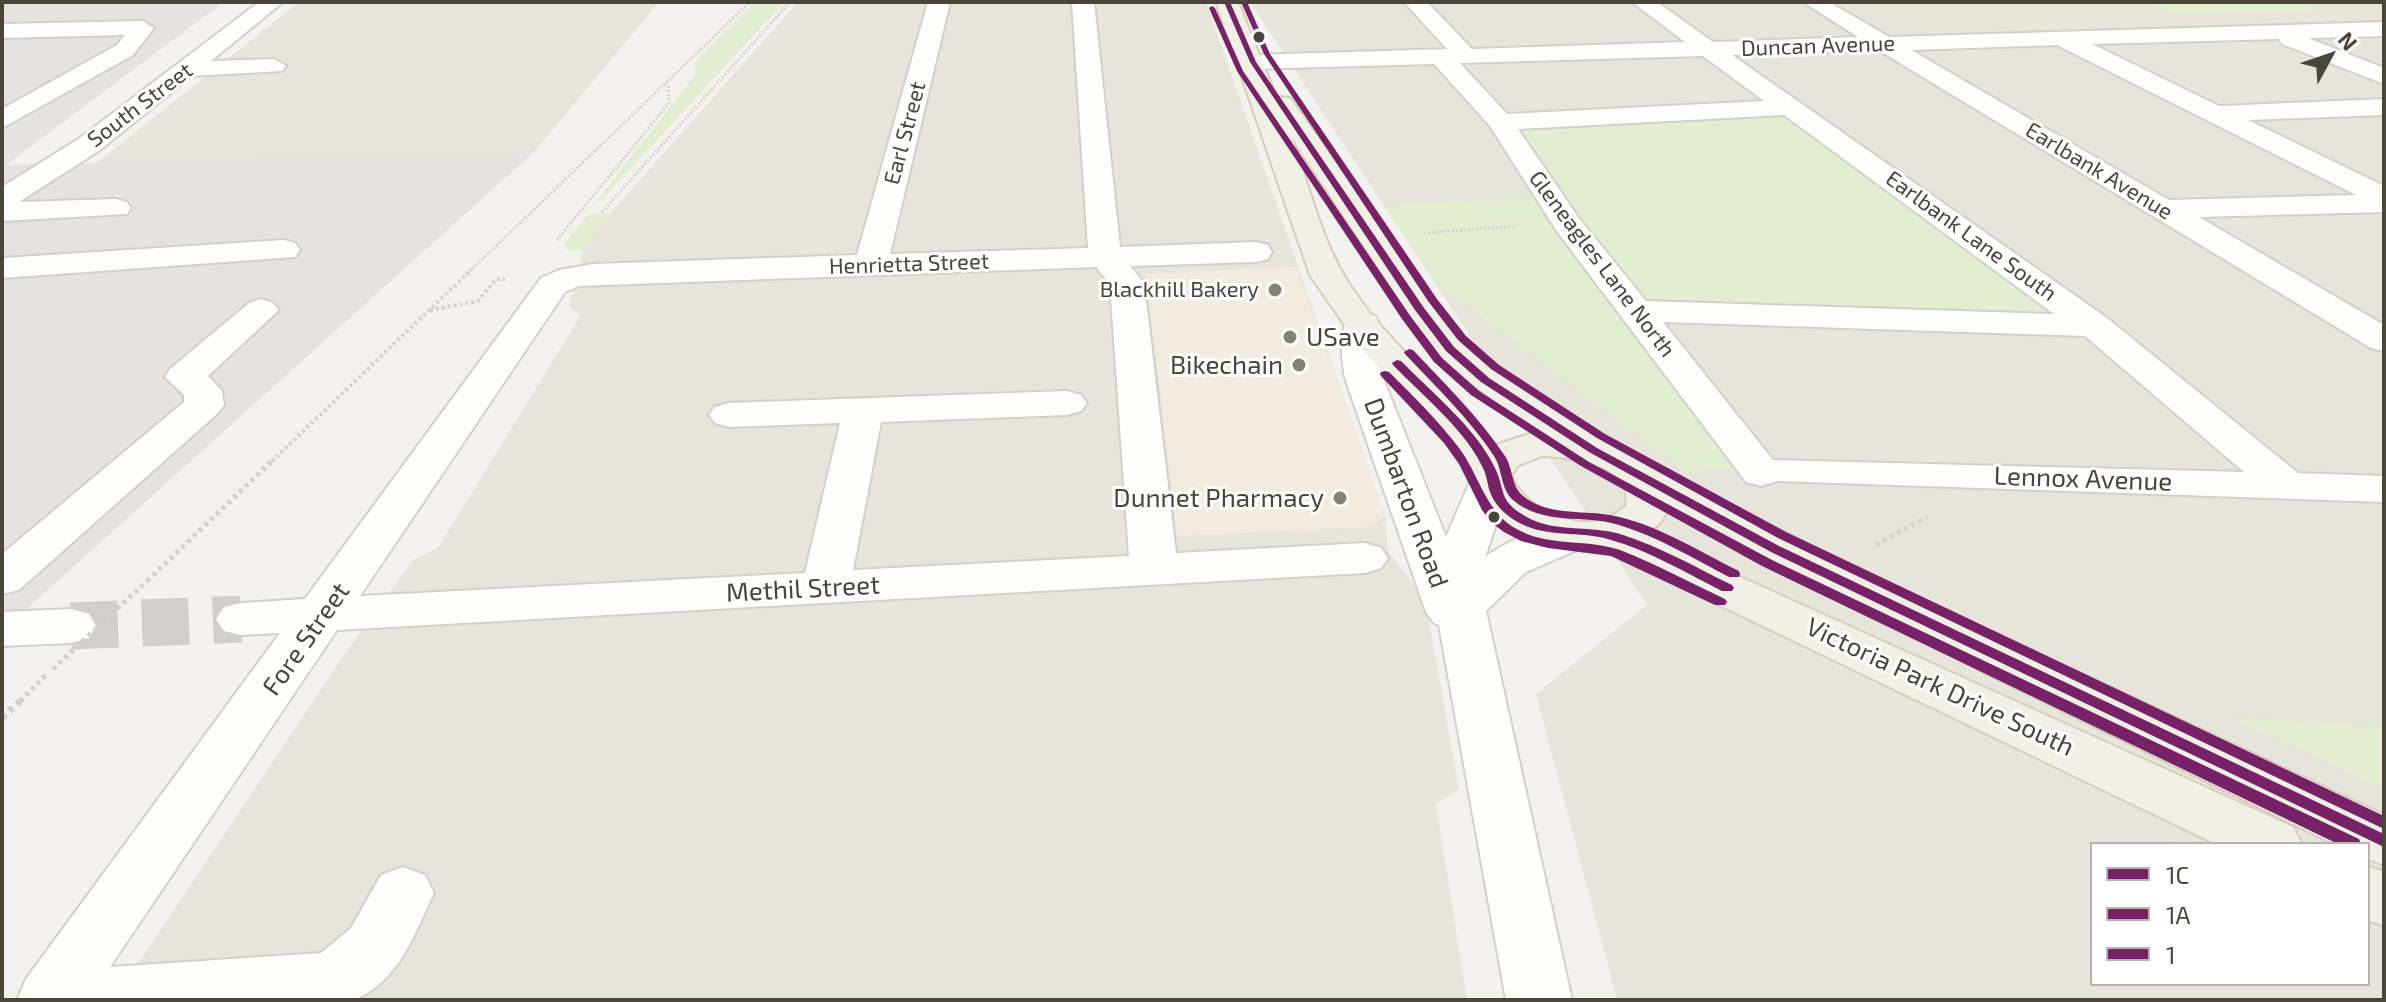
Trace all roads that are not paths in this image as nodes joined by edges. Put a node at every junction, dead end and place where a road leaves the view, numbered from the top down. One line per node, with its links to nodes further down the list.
1 (272, 2): 17 (street, South Street)
2 (939, 2): 36 (street, Earl Street)
3 (1083, 2): 35 (street)
4 (1227, 2): 15 (main road, Dumbarton Road)
5 (1415, 2): 14 (street, Gleneagles Lane North)
6 (1643, 2): 13 (street, Earlbank Lane South)
7 (1814, 2): 12 (street, Earlbank Avenue)
8 (2384, 29): 10 (street, Duncan Avenue)
9 (2, 31): 19 (street)
10 (2273, 32): 11 (street, Duncan Avenue); 18 (street)
11 (2061, 39): 12 (street, Duncan Avenue); 25 (street)
12 (1885, 44): 13 (street, Duncan Avenue); 31 (street, Earlbank Avenue)
13 (1711, 49): 14 (street, Duncan Avenue); 23 (street, Earlbank Lane South)
14 (1454, 56): 15 (street, Duncan Avenue); 27 (street, Gleneagles Lane North)
15 (1253, 62): 41 (main road, Dumbarton Road); 47 (main road, Dumbarton Road)
16 (274, 66): 17 (street)
17 (188, 69): 20 (street, South Street)
18 (2384, 77)
19 (40, 100): 22 (street); 26 (street)
20 (148, 100): 21 (street); 28 (street, South Street)
21 (104, 103)
22 (75, 105)
23 (1794, 107): 27 (street); 42 (street, Earlbank Lane South)
24 (2384, 107): 25 (street)
25 (2214, 114): 29 (street)
26 (2, 120)
27 (1500, 122): 40 (street, Gleneagles Lane North)
28 (2, 200)
29 (2384, 200): 31 (street)
30 (116, 208): 32 (street)
31 (2163, 209): 43 (street, Earlbank Avenue)
32 (2, 212)
33 (284, 250): 37 (street)
34 (1256, 252): 35 (street, Henrietta Street)
35 (1105, 257): 36 (street, Henrietta Street); 55 (street)
36 (871, 265): 38 (street, Henrietta Street)
37 (2, 268)
38 (562, 280): 58 (street, Fore Street)
39 (261, 310): 56 (street)
40 (1636, 311): 42 (street); 48 (street, Gleneagles Lane North)
41 (1362, 324): 50 (main road, Dumbarton Road); 61 (street, Dumbarton Road)
42 (2094, 326): 51 (street, Earlbank Lane South)
43 (2384, 340)
44 (1067, 403): 45 (street)
45 (863, 410): 46 (street); 57 (street)
46 (729, 415)
47 (1593, 450): 49 (main road, Victoria Park Drive South); 50 (main road)
48 (1772, 471): 51 (street, Lennox Avenue)
49 (1637, 474): 53 (main road); 63 (main road, Victoria Park Drive South)
50 (1490, 476): 53 (main road, Victoria Park Drive South); 61 (street, Dumbarton Road)
51 (2287, 486): 52 (street, Lennox Avenue)
52 (2384, 489)
53 (1590, 534): 61 (street, Dumbarton Road); 64 (main road, Victoria Park Drive South)
54 (1365, 558): 55 (street, Methil Street)
55 (1154, 570): 57 (street, Methil Street)
56 (2, 579)
57 (826, 588): 58 (street, Methil Street)
58 (323, 615): 59 (street, Methil Street); 66 (street, Fore Street)
59 (241, 619)
60 (2, 629): 62 (street)
61 (1464, 636): 68 (street, Dumbarton Road)
62 (62, 648)
63 (2384, 841)
64 (2268, 842)
65 (403, 893): 67 (street)
66 (50, 1000)
67 (64, 1000)
68 (1539, 1000)

